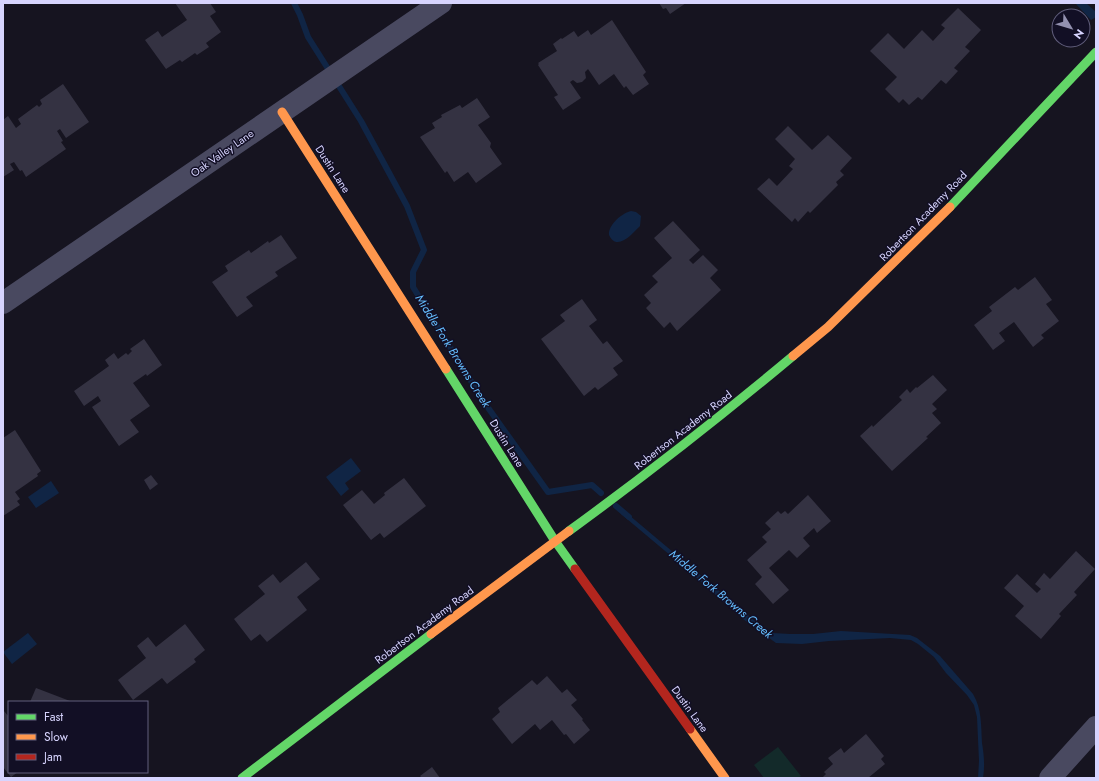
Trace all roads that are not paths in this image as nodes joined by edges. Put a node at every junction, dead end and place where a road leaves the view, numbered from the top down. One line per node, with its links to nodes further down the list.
1 (441, 3): 3 (street, Oak Valley Lane)
2 (1096, 52): 5 (street, Robertson Academy Road)
3 (282, 112): 4 (street, Oak Valley Lane); 5 (street, Dustin Lane)
4 (3, 303)
5 (555, 541): 7 (street, Robertson Academy Road); 8 (street, Dustin Lane)
6 (1096, 728): 9 (street)
7 (242, 778)
8 (725, 778)
9 (1050, 778)

